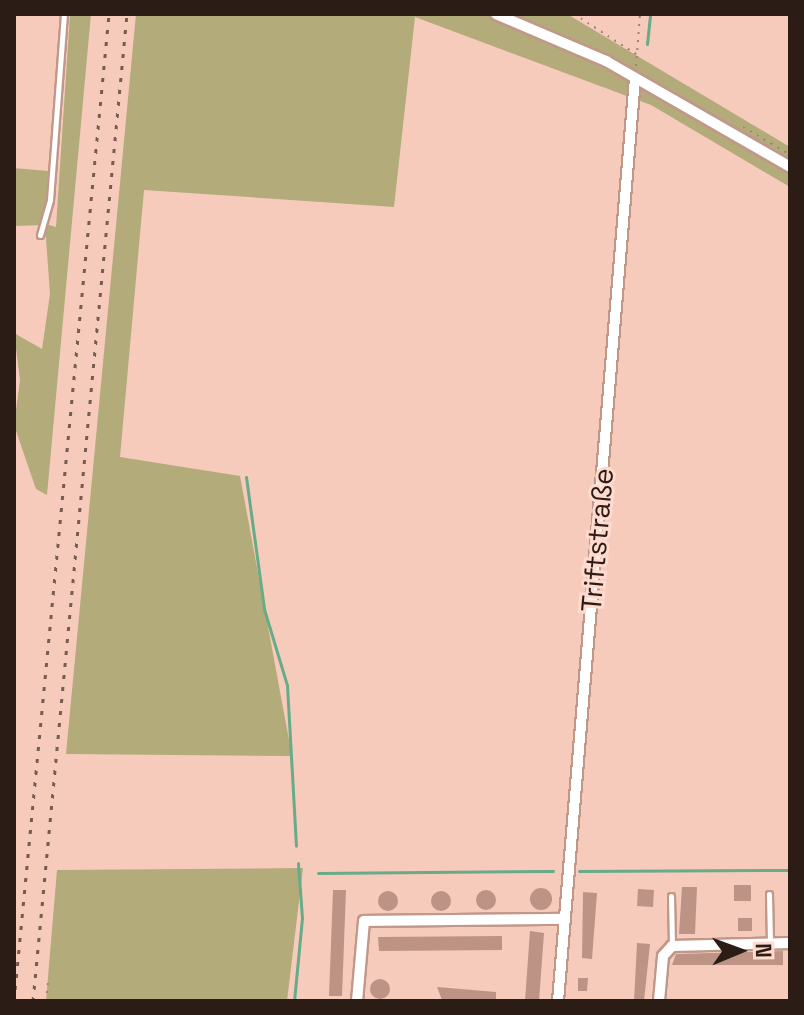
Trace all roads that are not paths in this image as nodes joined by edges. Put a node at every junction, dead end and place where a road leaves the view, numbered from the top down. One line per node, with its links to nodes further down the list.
1 (64, 14): 5 (lane)
2 (496, 14): 3 (street)
3 (635, 79): 4 (street); 8 (street, Triftstraße)
4 (790, 167)
5 (40, 235)
6 (769, 894): 9 (lane)
7 (671, 896): 11 (lane)
8 (565, 919): 12 (street); 13 (street, Triftstraße)
9 (770, 943): 10 (street); 11 (street)
10 (790, 943)
11 (672, 946): 14 (street)
12 (357, 1001)
13 (558, 1001)
14 (659, 1001)

